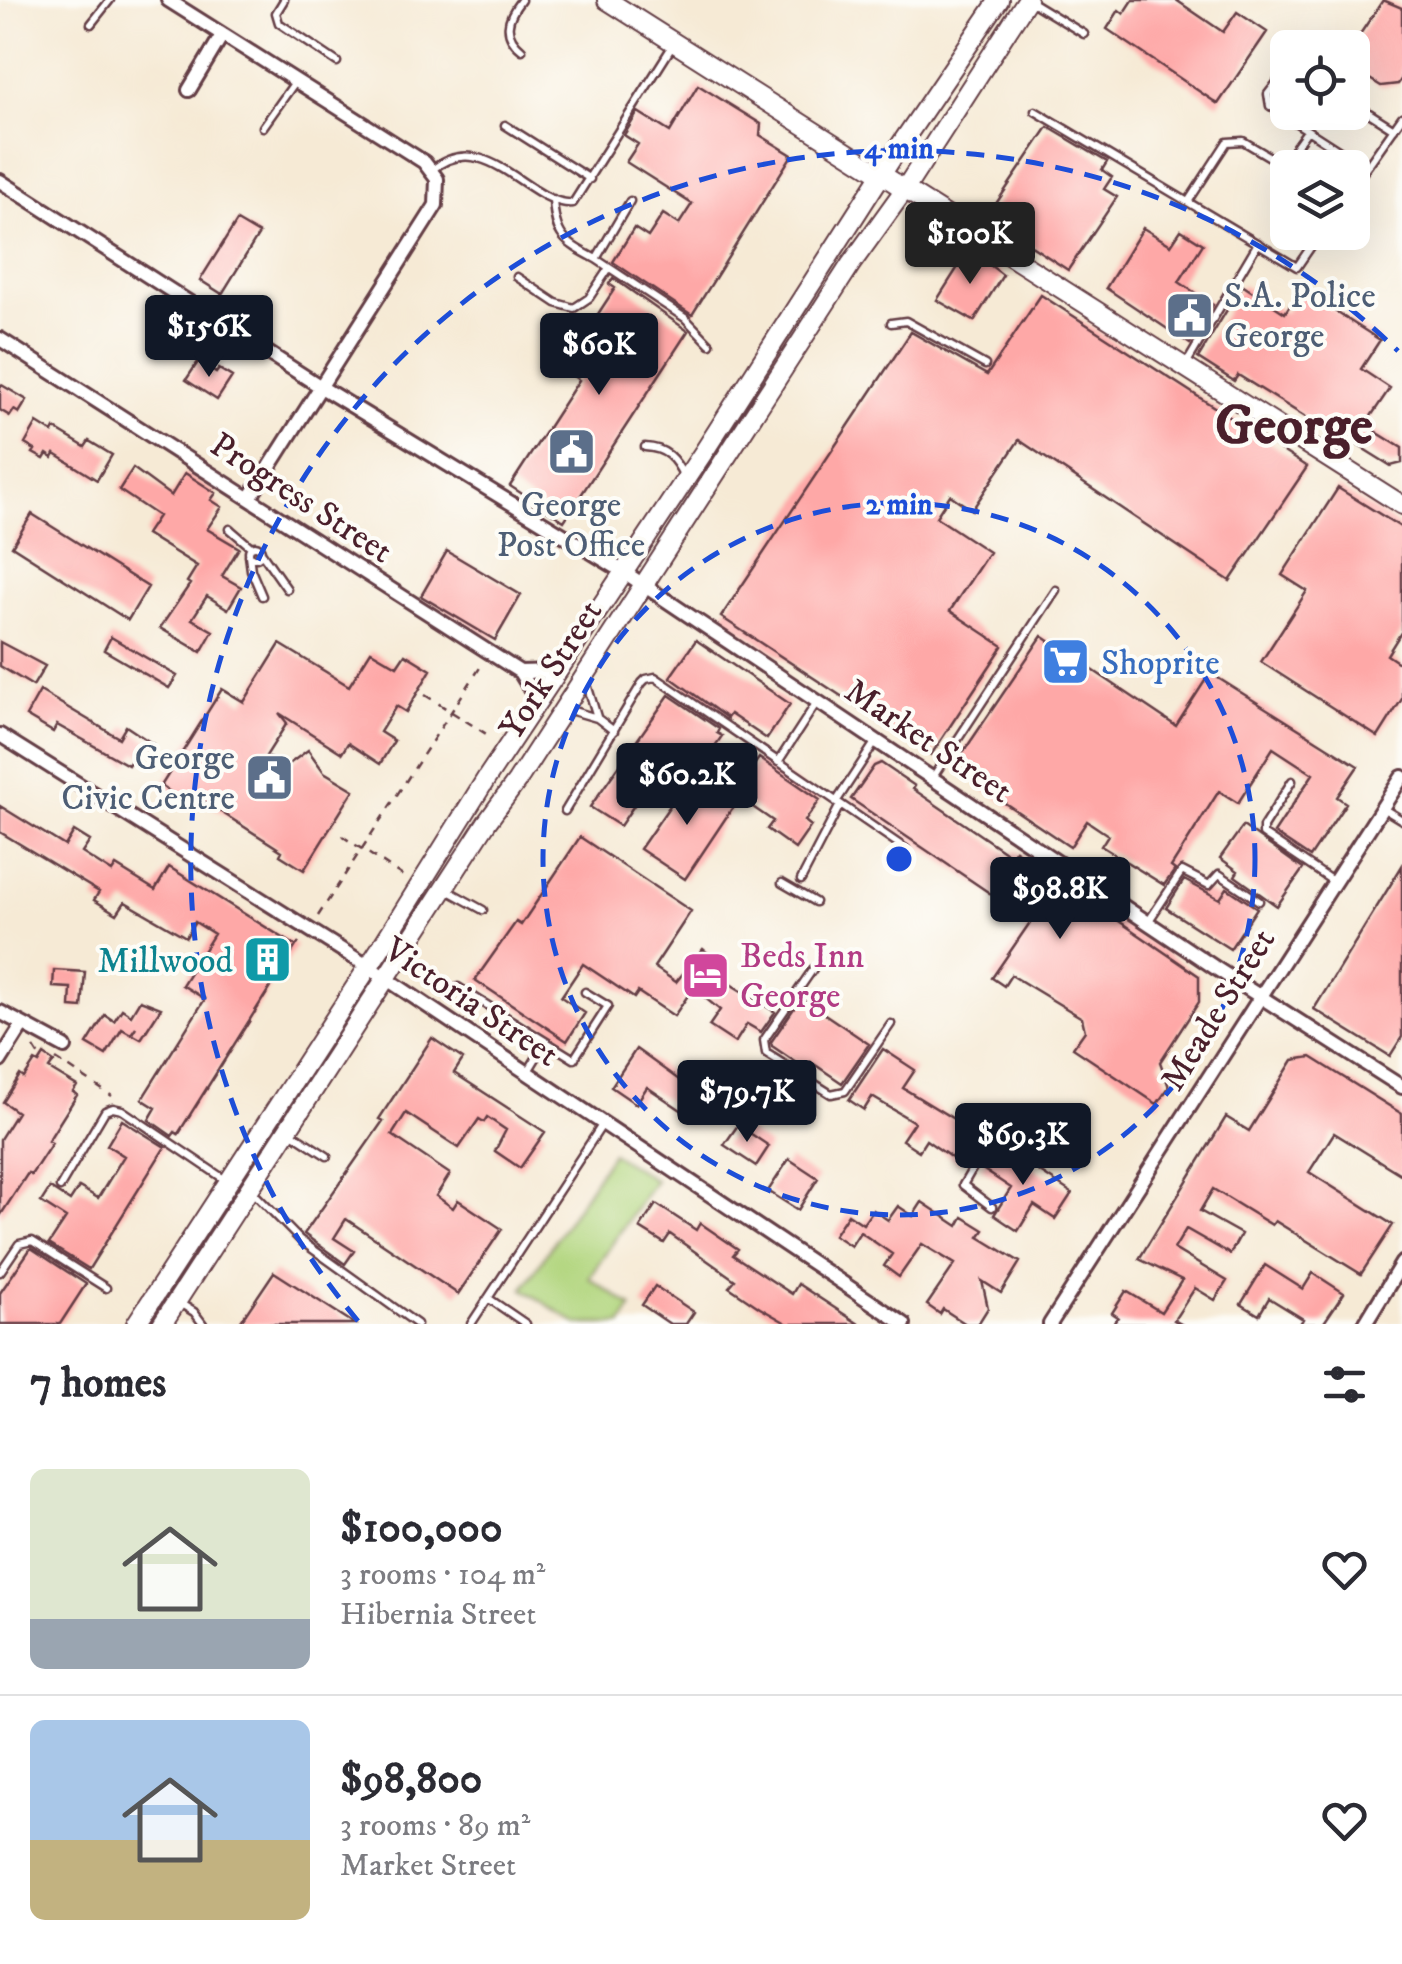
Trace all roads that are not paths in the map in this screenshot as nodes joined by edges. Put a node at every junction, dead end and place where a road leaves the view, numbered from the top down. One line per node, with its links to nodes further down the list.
1 (110, 0): 8 (lane)
2 (168, 0): 10 (street)
3 (284, 0): 13 (lane)
4 (521, 0): 12 (lane)
5 (607, 0): 11 (main road)
6 (999, 0): 26 (main road, York Street)
7 (1028, 0): 9 (lane); 29 (main road, York Street)
8 (91, 24)
9 (1084, 34)
10 (222, 35): 14 (street); 15 (street)
11 (675, 43): 26 (main road); 27 (lane)
12 (522, 50)
13 (337, 62)
14 (295, 81): 20 (lane); 25 (street)
15 (189, 90)
16 (1034, 111): 32 (lane)
17 (1370, 113): 21 (lane)
18 (1402, 117): 21 (lane)
19 (506, 125): 27 (lane)
20 (264, 127)
21 (1394, 128): 24 (lane)
22 (1307, 131): 23 (lane); 32 (lane)
23 (1337, 150)
24 (1370, 162)
25 (432, 170): 30 (lane); 43 (street)
26 (881, 174): 29 (main road); 45 (main road, York Street)
27 (590, 179): 30 (lane)
28 (0, 182): 43 (street, Market Street)
29 (905, 189): 42 (main road); 51 (main road, York Street)
30 (552, 198): 35 (lane)
31 (630, 201): 35 (lane)
32 (1188, 202): 33 (lane)
33 (1258, 243): 34 (lane); 42 (lane)
34 (1309, 250)
35 (596, 259): 36 (lane)
36 (609, 268): 37 (lane); 40 (lane)
37 (516, 276)
38 (891, 324): 41 (lane)
39 (0, 338): 46 (street, Progress Street)
40 (710, 344)
41 (985, 365)
42 (1184, 367): 47 (main road)
43 (322, 388): 46 (street); 50 (street, Market Street)
44 (645, 446): 45 (lane)
45 (684, 478): 50 (main road, York Street)
46 (250, 498): 56 (street, Progress Street)
47 (1402, 504)
48 (230, 528): 49 (lane)
49 (250, 551): 52 (lane); 54 (lane)
50 (624, 572): 51 (street, Market Street); 55 (main road, York Street)
51 (642, 584): 57 (main road, York Street); 59 (street, Market Street)
52 (287, 589)
53 (1056, 590): 66 (lane)
54 (262, 596)
55 (558, 671): 56 (street); 58 (main road, York Street)
56 (520, 672): 58 (street, Progress Street)
57 (585, 675): 60 (main road, York Street); 61 (lane)
58 (538, 701): 82 (main road, York Street)
59 (818, 702): 64 (street, Market Street); 65 (lane)
60 (563, 708): 61 (lane); 77 (main road, York Street)
61 (597, 718): 62 (lane)
62 (614, 731): 65 (lane); 71 (lane)
63 (0, 736): 82 (street, Victoria Street)
64 (876, 742): 66 (street, Market Street); 69 (lane)
65 (778, 762): 69 (lane)
66 (932, 778): 81 (street, Market Street)
67 (1402, 778): 70 (street, Meade Street)
68 (1292, 782): 76 (lane)
69 (838, 804): 73 (lane); 74 (lane)
70 (1384, 809): 72 (lane); 76 (street, Meade Street)
71 (565, 811)
72 (1402, 820)
73 (906, 849)
74 (801, 880)
75 (782, 882): 79 (lane)
76 (1334, 882): 87 (street, Meade Street)
77 (444, 888): 80 (lane); 84 (main road, York Street)
78 (1260, 901): 81 (lane)
79 (815, 902)
80 (483, 910)
81 (1148, 922): 87 (street, Market Street)
82 (368, 967): 84 (street, Victoria Street); 100 (main road, York Street)
83 (813, 969): 89 (lane)
84 (384, 979): 94 (street, Victoria Street); 98 (main road, York Street)
85 (458, 987): 91 (lane)
86 (585, 992): 91 (lane)
87 (1261, 996): 95 (street, Market Street); 116 (street, Meade Street)
88 (0, 1012): 90 (street)
89 (891, 1024)
90 (22, 1026): 92 (street); 93 (street)
91 (546, 1042): 94 (lane)
92 (65, 1047)
93 (0, 1061)
94 (526, 1074): 97 (street, Victoria Street)
95 (1402, 1087)
96 (1005, 1112): 103 (lane)
97 (603, 1124): 107 (lane); 115 (street, Victoria Street)
98 (287, 1130): 99 (lane); 102 (main road, York Street)
99 (326, 1156)
100 (228, 1182): 101 (lane); 109 (main road, York Street)
101 (60, 1187)
102 (250, 1188): 108 (main road, York Street); 112 (lane)
103 (992, 1207)
104 (1402, 1263): 117 (street)
105 (0, 1272): 106 (lane)
106 (106, 1288)
107 (488, 1298): 113 (lane); 114 (lane)
108 (177, 1302): 110 (main road, York Street); 111 (lane)
109 (136, 1324)
110 (162, 1324)
111 (203, 1324)
112 (417, 1324)
113 (471, 1324)
114 (526, 1324)
115 (904, 1324)
116 (1050, 1324)
117 (1365, 1324)

